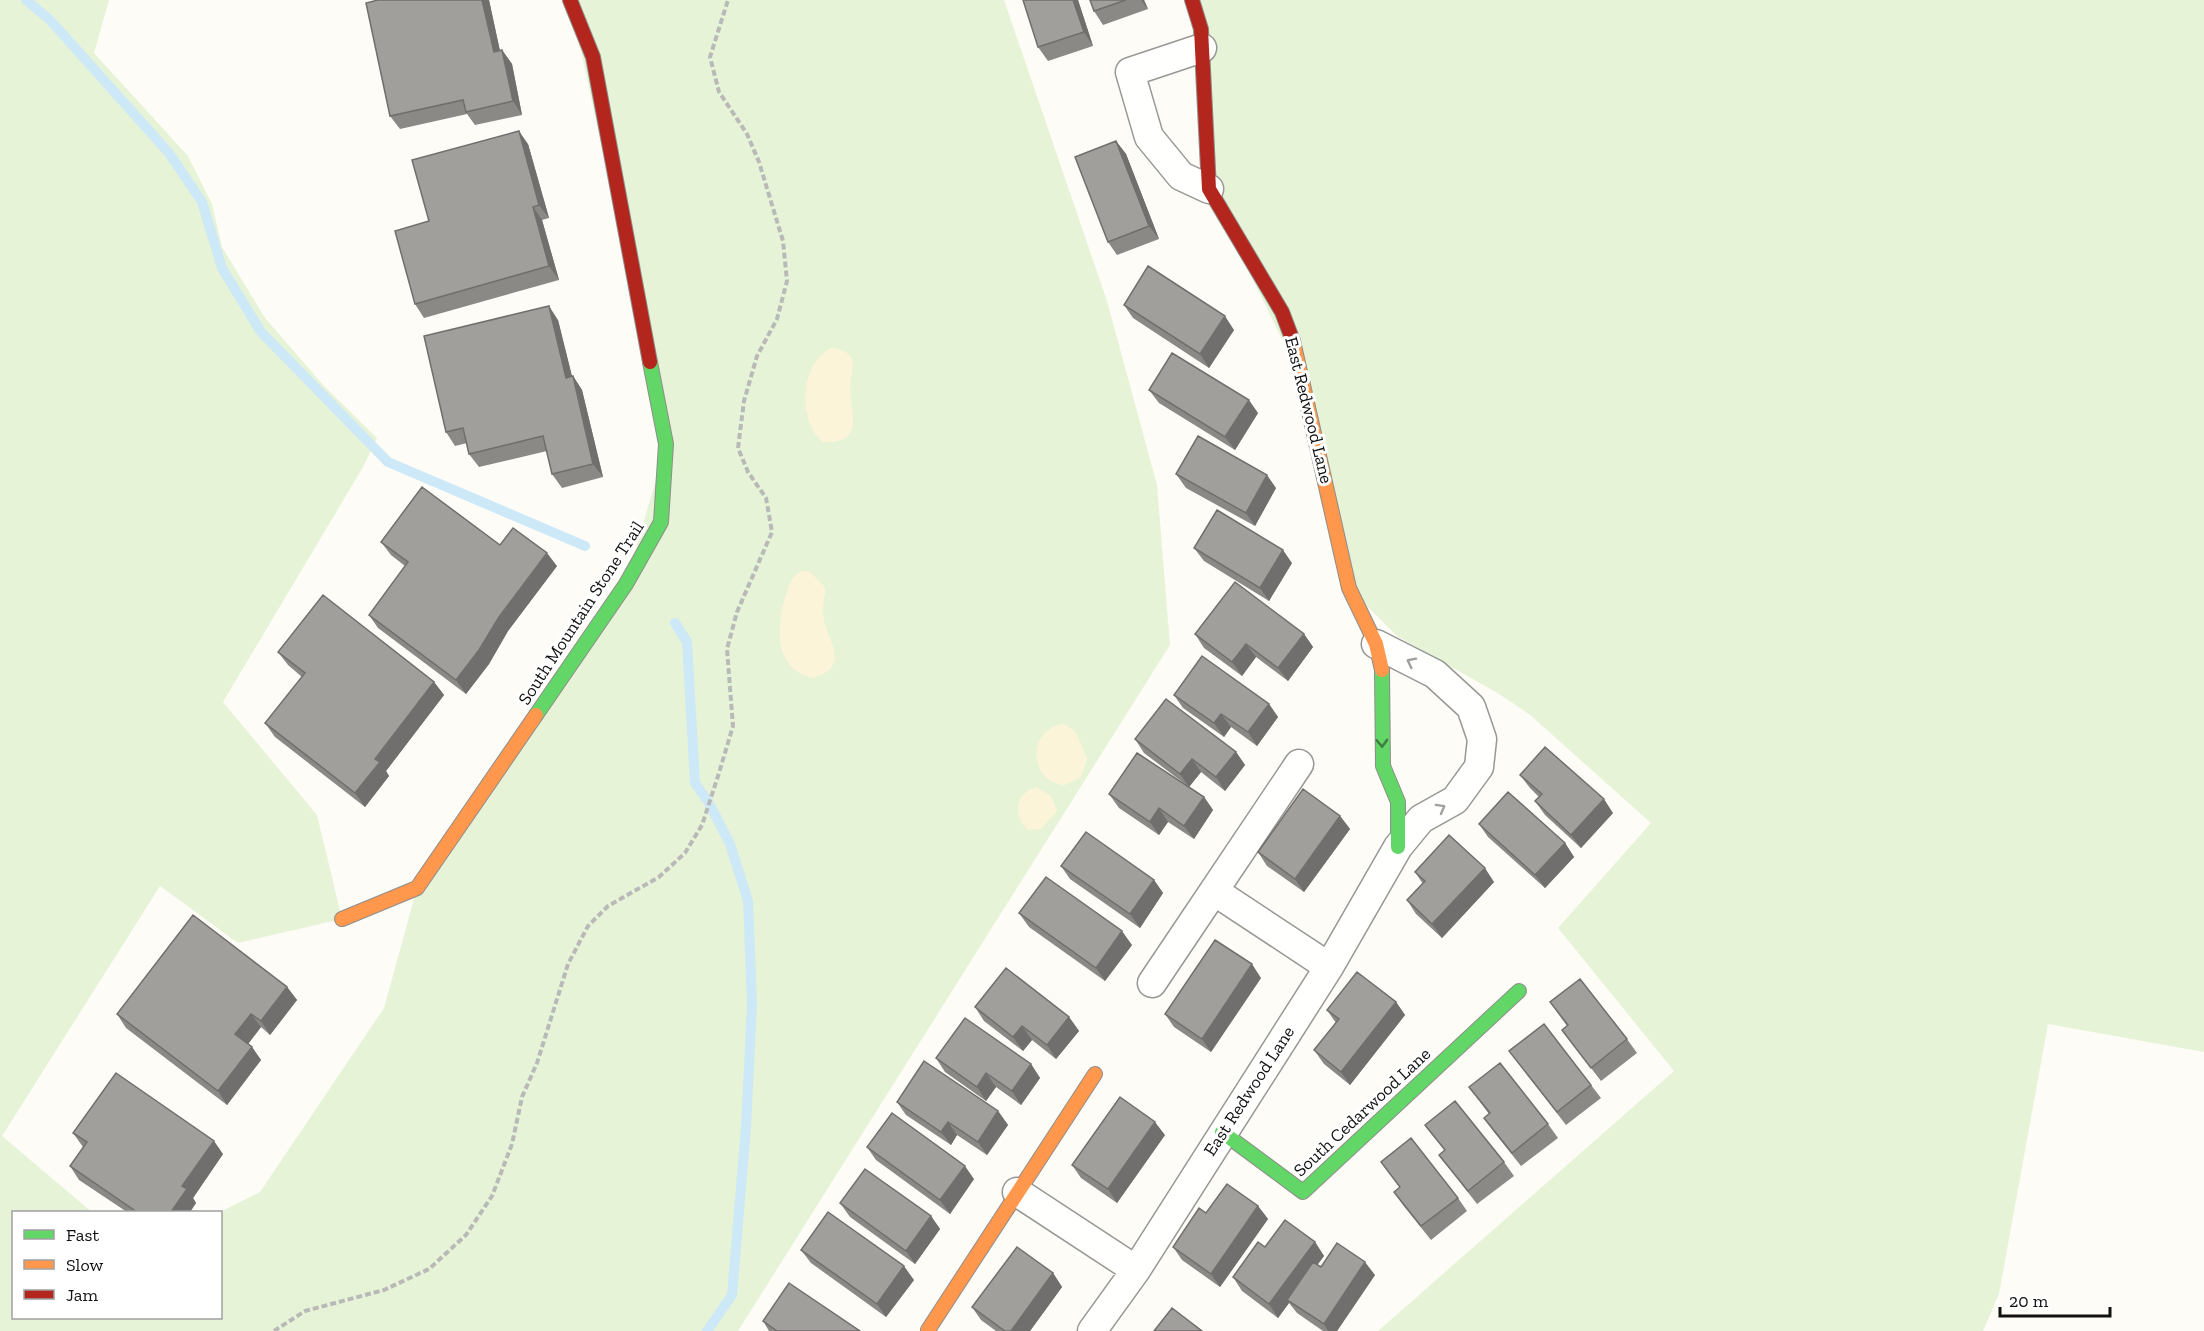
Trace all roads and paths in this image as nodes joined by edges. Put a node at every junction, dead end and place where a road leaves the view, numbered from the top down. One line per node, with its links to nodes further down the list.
1 (570, 0): 10 (street, South Mountain Stone Trail)
2 (728, 0): 19 (path)
3 (1192, 0): 4 (street, East Redwood Lane)
4 (1202, 48): 5 (street, East Redwood Lane); 5 (street)
5 (1209, 189): 6 (street, East Redwood Lane)
6 (1376, 644): 8 (street, East Redwood Lane, one-way to 8); 8 (street, East Redwood Lane, one-way to 6)
7 (1299, 764): 9 (street)
8 (1398, 847): 11 (street, East Redwood Lane)
9 (1214, 891): 11 (street); 12 (street)
10 (342, 919)
11 (1329, 967): 15 (street, East Redwood Lane)
12 (1152, 983)
13 (1519, 991): 15 (street, South Cedarwood Lane)
14 (1095, 1074): 16 (street)
15 (1222, 1132): 17 (street, East Redwood Lane)
16 (1017, 1192): 17 (street); 18 (street)
17 (1136, 1270): 20 (street, East Redwood Lane)
18 (928, 1330)
19 (274, 1331)
20 (1092, 1331)

